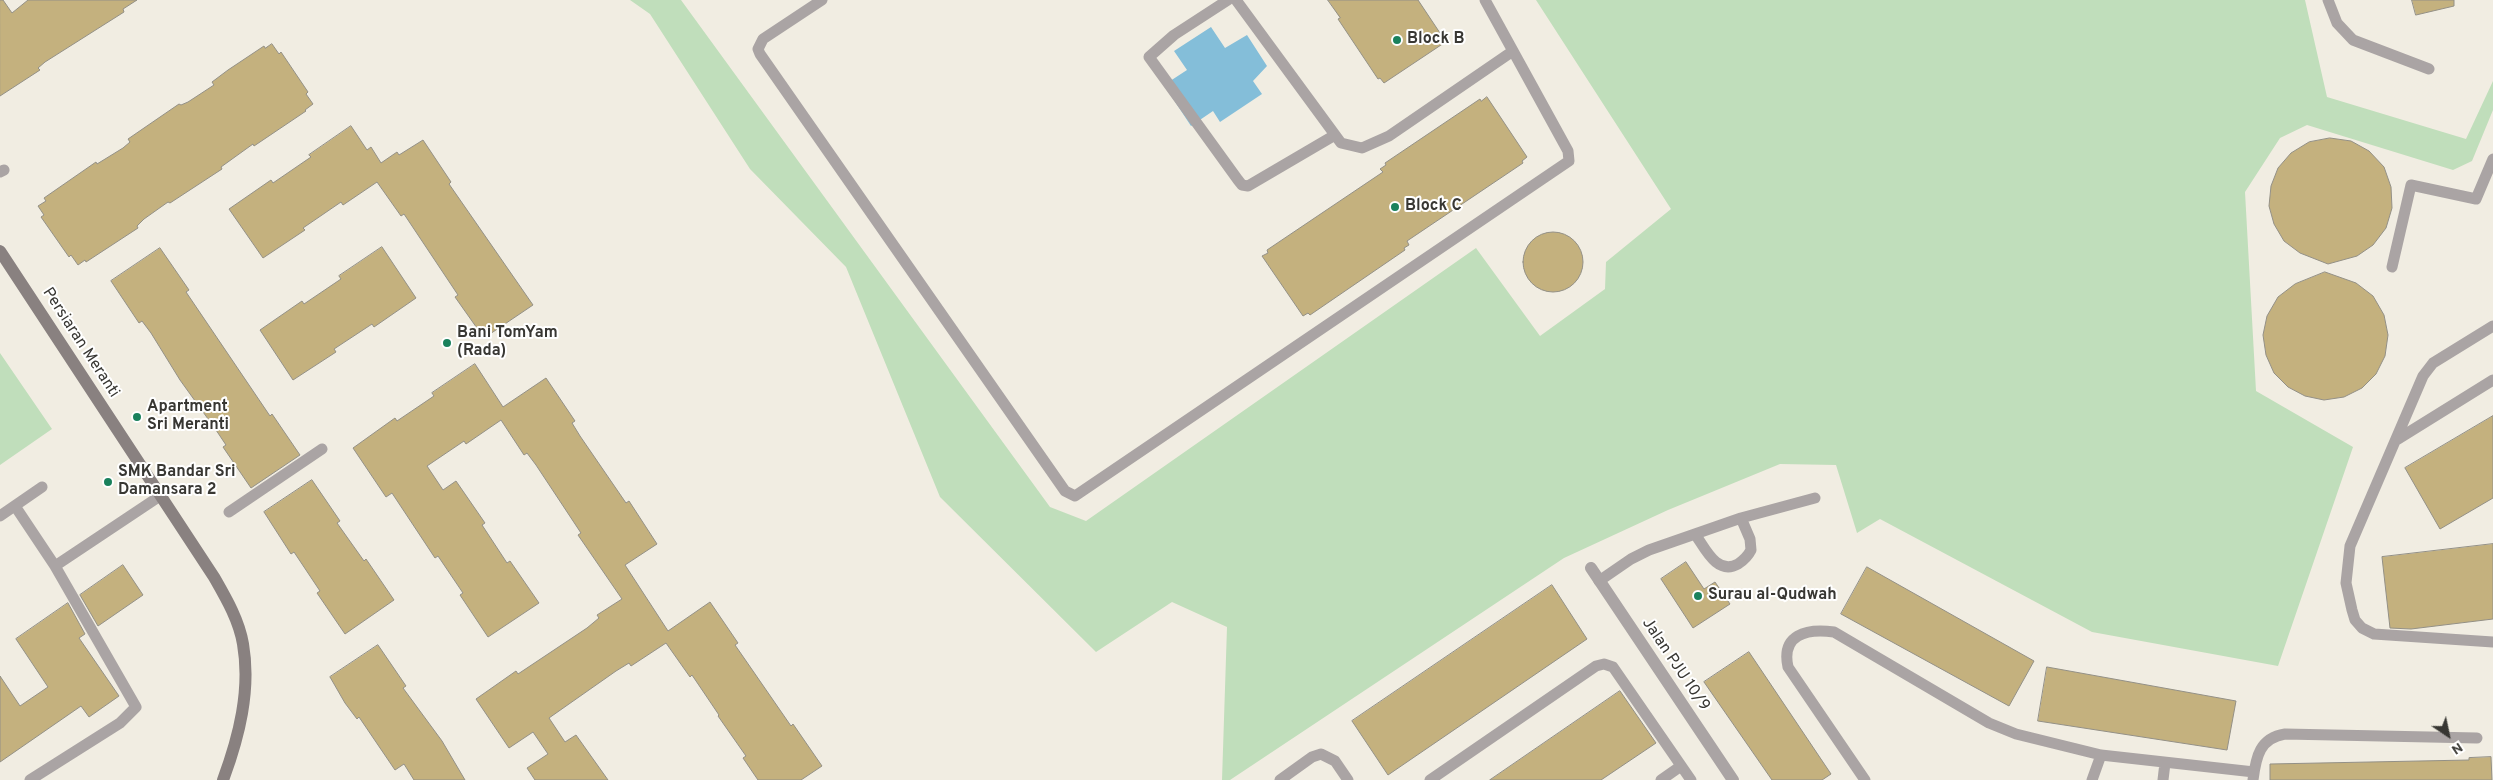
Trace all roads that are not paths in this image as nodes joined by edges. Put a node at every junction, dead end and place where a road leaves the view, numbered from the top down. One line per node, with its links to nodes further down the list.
1 (822, 0): 6 (lane)
2 (1228, 0): 8 (lane)
3 (1236, 0): 8 (lane)
4 (1486, 0): 6 (lane)
5 (2328, 0): 7 (lane)
6 (1513, 51): 8 (lane)
7 (2429, 69)
8 (1334, 135)
9 (2493, 159): 11 (lane)
10 (0, 251): 17 (street, Persiaran Meranti)
11 (2392, 267)
12 (2493, 326): 14 (lane)
13 (2493, 380): 14 (lane)
14 (2398, 439): 27 (lane)
15 (322, 449): 20 (lane)
16 (42, 487): 19 (lane)
17 (160, 496): 24 (lane); 34 (street, Persiaran Meranti)
18 (1816, 498): 22 (lane)
19 (15, 506): 21 (lane); 24 (lane)
20 (229, 512)
21 (0, 516)
22 (1742, 518): 23 (lane); 23 (lane)
23 (1695, 534): 26 (lane)
24 (56, 566): 33 (lane)
25 (1591, 568): 26 (street, Jalan PJU 10/9)
26 (1600, 581): 40 (street, Jalan PJU 10/9)
27 (2493, 642)
28 (2477, 738): 32 (lane)
29 (2101, 755): 30 (lane); 41 (lane); 42 (lane)
30 (2165, 763): 32 (lane); 43 (lane)
31 (1681, 766): 37 (lane); 38 (lane); 39 (lane)
32 (2254, 776)
33 (30, 780)
34 (223, 780)
35 (1280, 780): 36 (lane)
36 (1348, 780)
37 (1430, 780)
38 (1662, 780)
39 (1691, 780)
40 (1733, 780)
41 (1865, 780)
42 (2092, 780)
43 (2162, 780)

